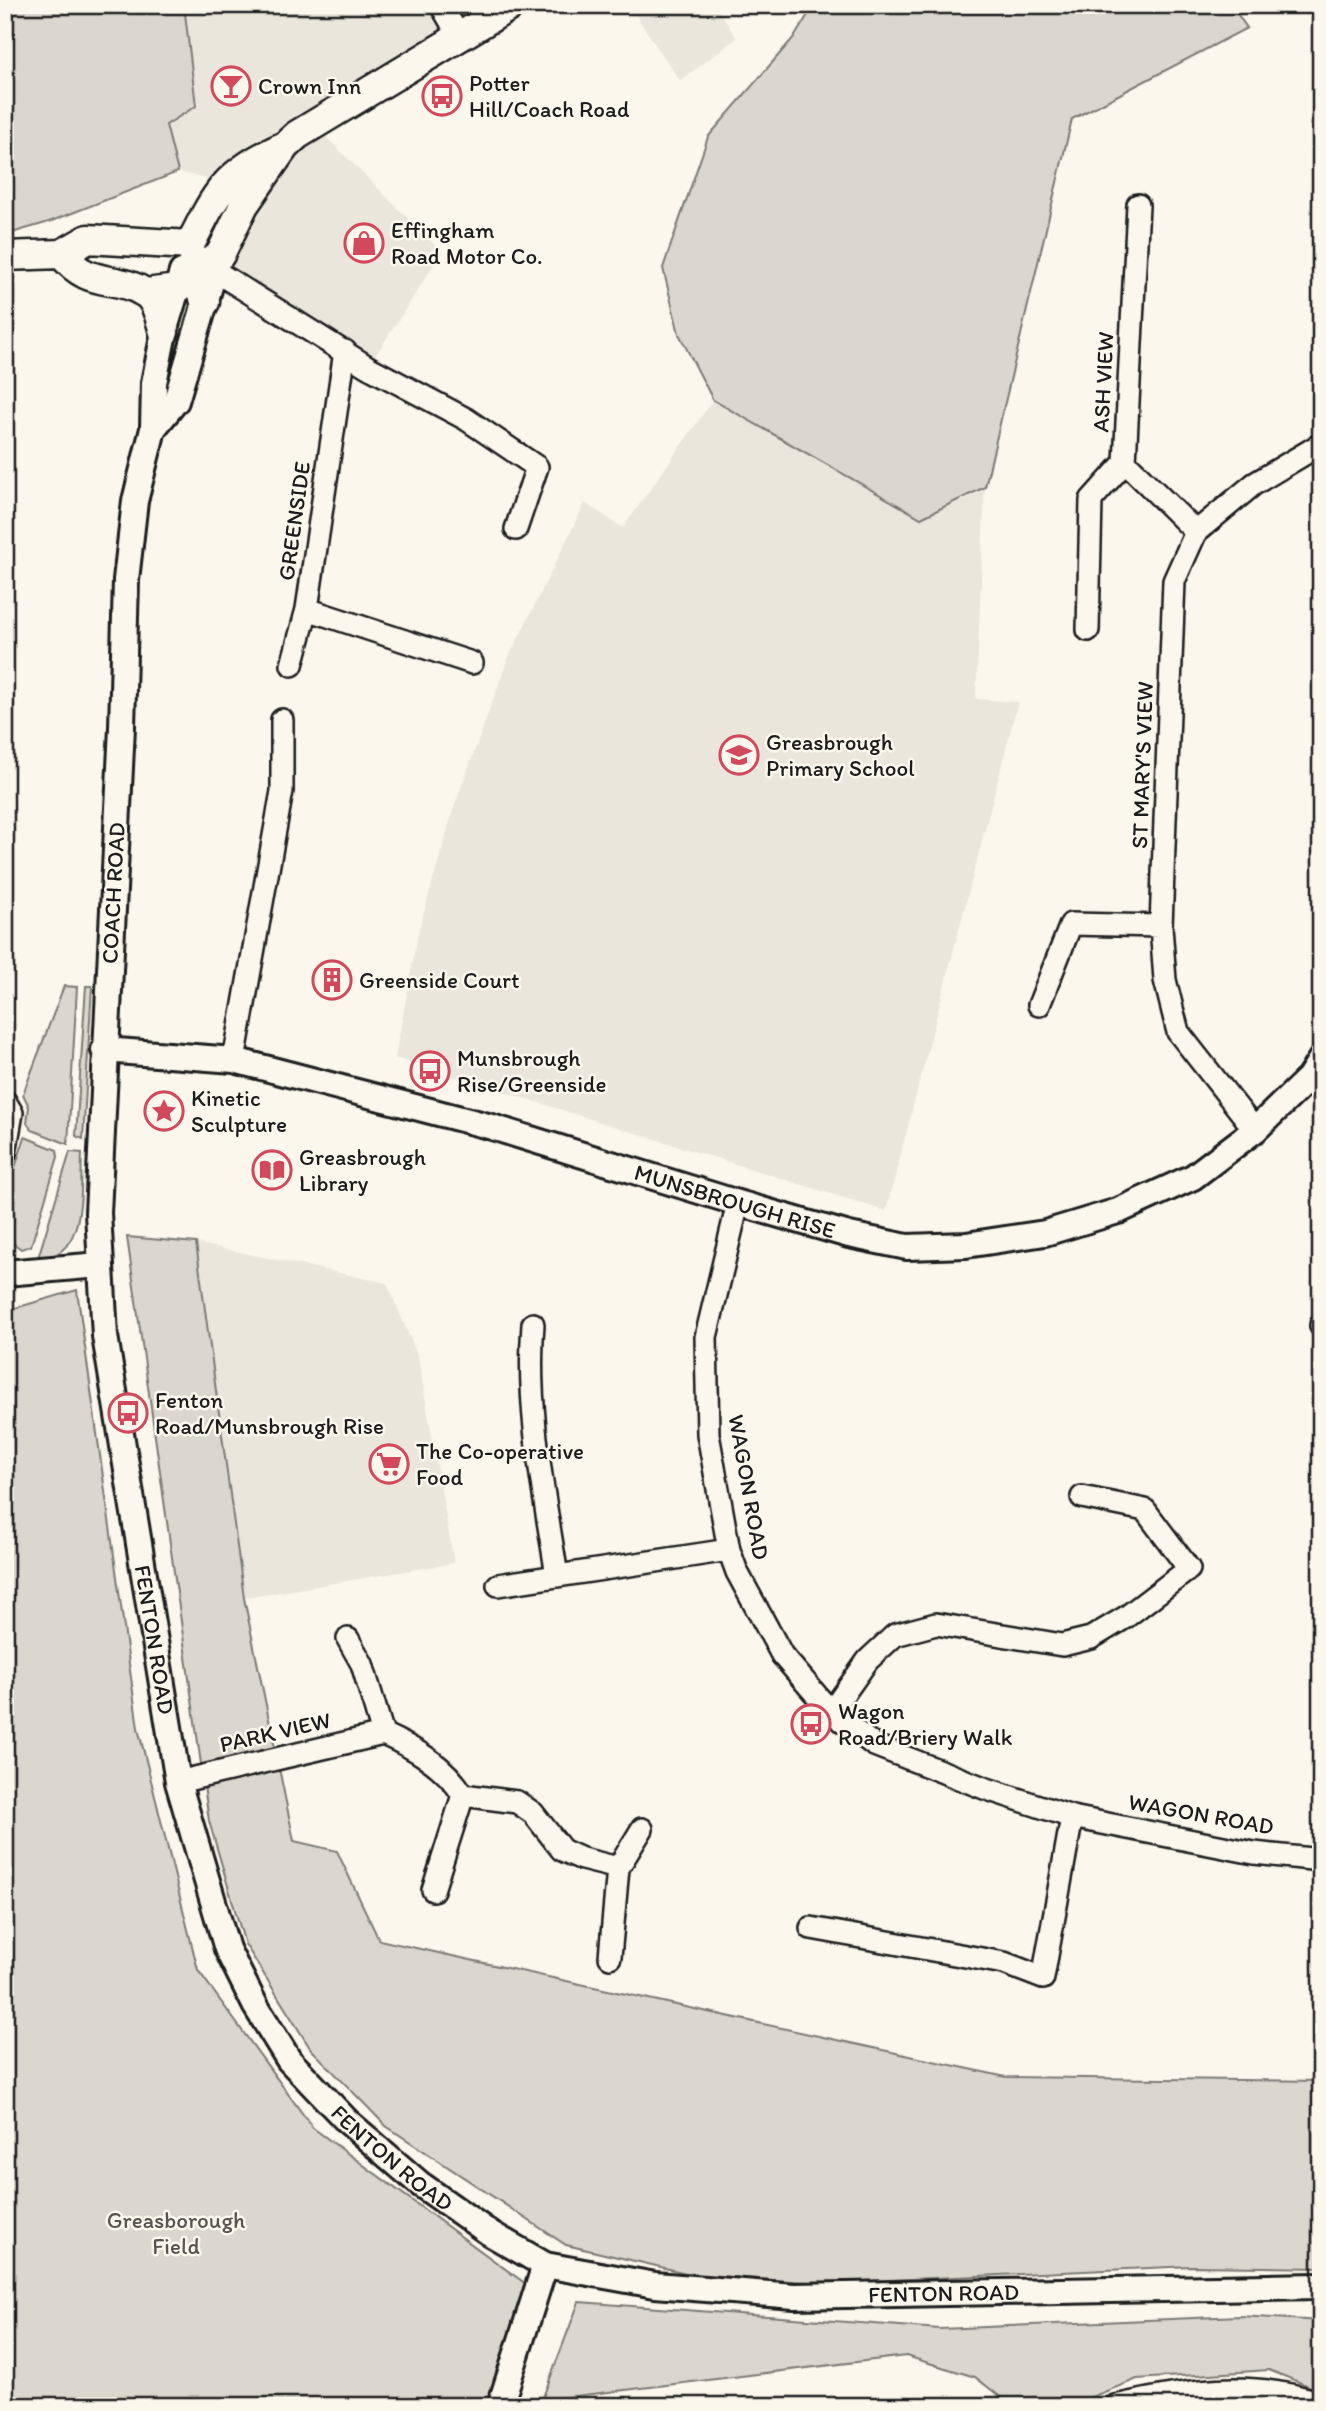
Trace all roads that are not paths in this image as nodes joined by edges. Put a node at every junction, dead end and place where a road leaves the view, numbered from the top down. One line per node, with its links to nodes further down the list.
1 (441, 5): 3 (street)
2 (512, 5): 3 (main road)
3 (459, 36): 4 (main road)
4 (285, 146): 6 (main road); 9 (main road)
5 (1138, 205): 16 (street, ASH VIEW)
6 (190, 245): 7 (main road); 9 (main road)
7 (62, 254): 8 (main road); 10 (main road)
8 (5, 256)
9 (202, 272): 10 (main road); 11 (main road); 12 (street, COACH ROAD); 13 (street)
10 (146, 293): 12 (main road)
11 (205, 302): 14 (street, COACH ROAD)
12 (164, 332): 14 (street, COACH ROAD)
13 (345, 351): 17 (street); 19 (street, GREENSIDE)
14 (153, 429): 26 (street, COACH ROAD)
15 (1321, 444): 18 (street, ST MARY'S VIEW)
16 (1125, 462): 18 (street, ASH VIEW); 20 (street)
17 (516, 529)
18 (1196, 533): 24 (street, ST MARY'S VIEW)
19 (307, 609): 21 (street, GREENSIDE); 22 (street)
20 (1088, 631)
21 (472, 663)
22 (292, 665)
23 (282, 720): 28 (street)
24 (1161, 926): 25 (street); 30 (street, ST MARY'S VIEW)
25 (1039, 1004)
26 (104, 1050): 28 (street, MUNSBROUGH RISE); 33 (street, COACH ROAD)
27 (1321, 1059): 30 (street, MUNSBROUGH RISE)
28 (234, 1060): 32 (street, MUNSBROUGH RISE)
29 (5, 1101): 31 (street)
30 (1255, 1130): 32 (street, MUNSBROUGH RISE)
31 (5, 1153)
32 (737, 1203): 37 (street, WAGON ROAD)
33 (100, 1265): 34 (street); 43 (street, FENTON ROAD)
34 (5, 1273)
35 (533, 1324): 38 (street)
36 (1082, 1497): 41 (street)
37 (729, 1550): 38 (street); 41 (street, WAGON ROAD)
38 (557, 1576): 39 (street)
39 (498, 1585)
40 (348, 1639): 42 (street)
41 (831, 1712): 45 (street, WAGON ROAD)
42 (383, 1734): 43 (street, PARK VIEW); 44 (street)
43 (178, 1782): 52 (street, FENTON ROAD)
44 (463, 1795): 48 (street); 49 (street)
45 (1072, 1817): 47 (street, WAGON ROAD); 50 (street)
46 (642, 1829): 48 (street)
47 (1321, 1860)
48 (618, 1868): 51 (street)
49 (433, 1890)
50 (811, 1928)
51 (610, 1957)
52 (545, 2265): 53 (street, FENTON ROAD); 55 (street)
53 (1321, 2286)
54 (1321, 2403): 56 (street)
55 (500, 2406)
56 (1115, 2406)

